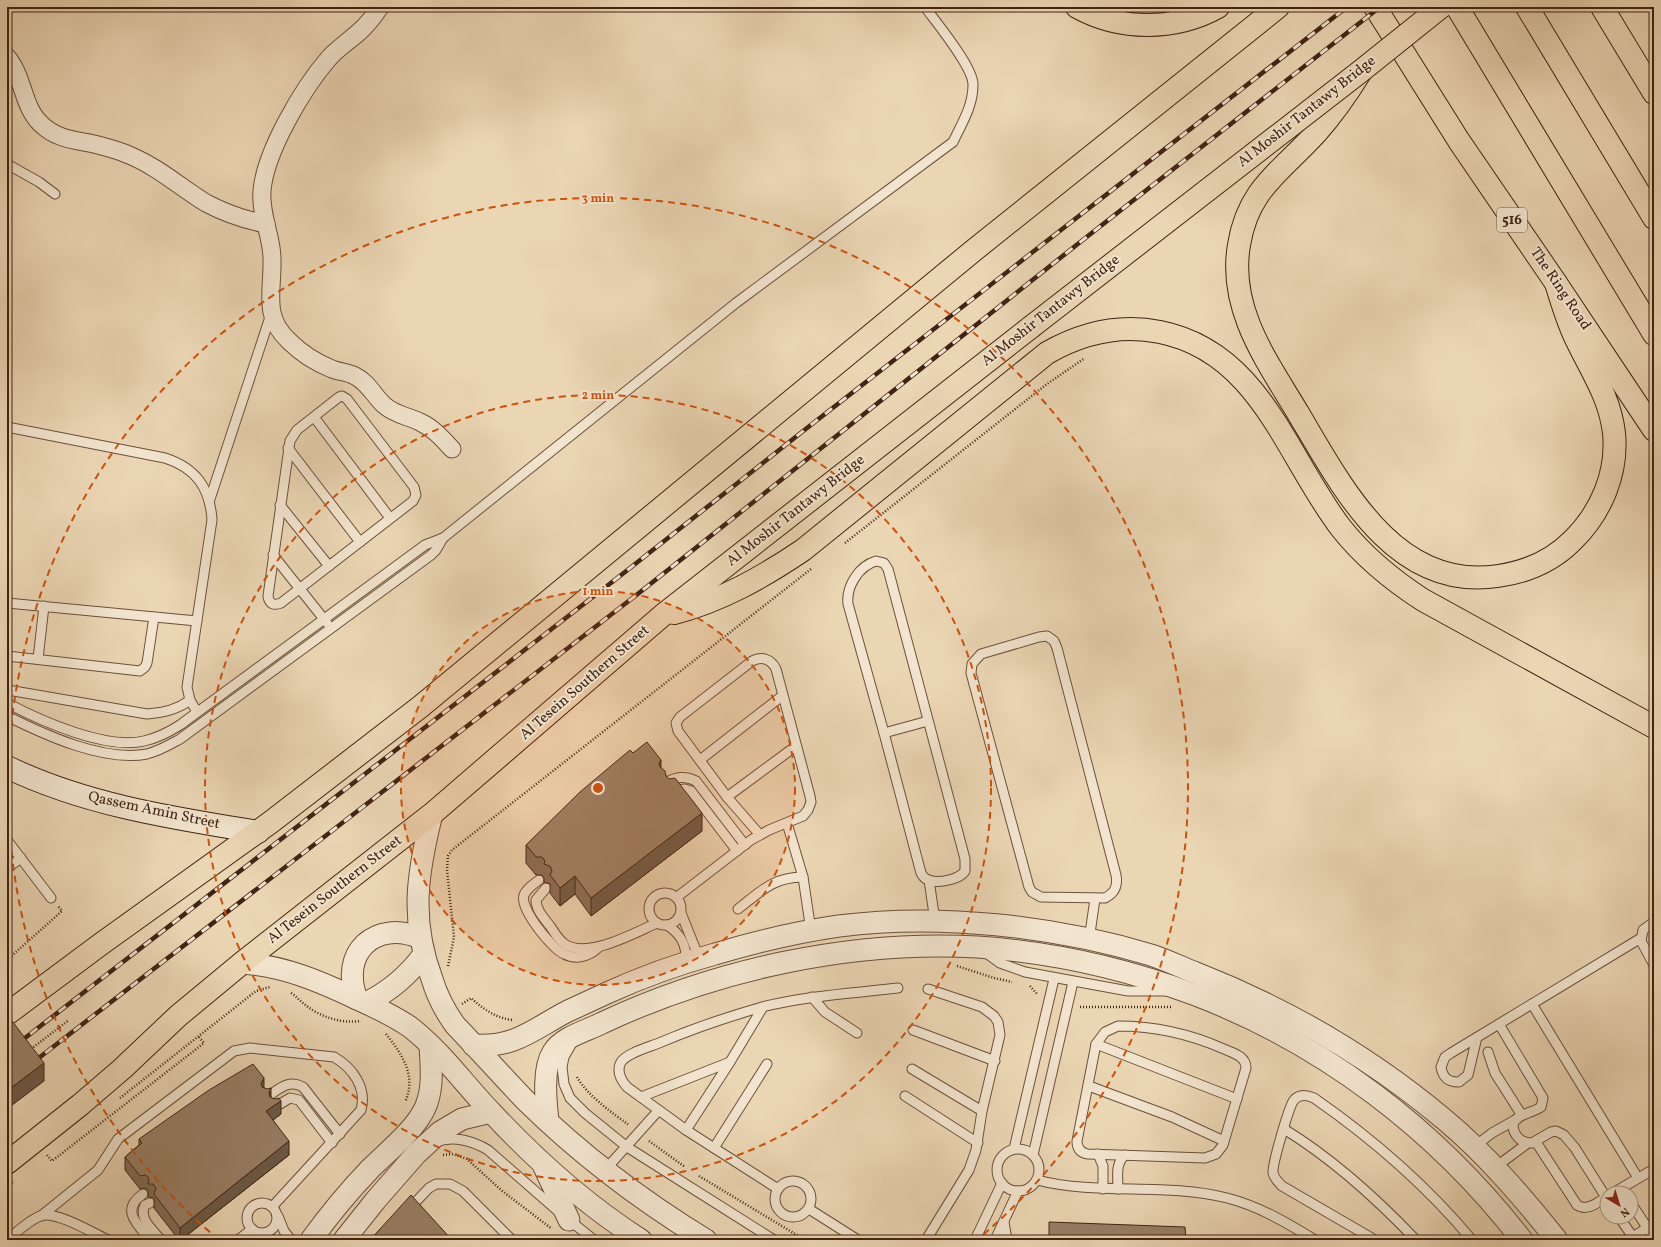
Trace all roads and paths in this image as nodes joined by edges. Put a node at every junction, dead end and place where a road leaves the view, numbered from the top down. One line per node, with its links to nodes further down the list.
1 (380, 7): 17 (street)
2 (925, 7): 29 (lane)
3 (1077, 7): 4 (highway)
4 (1218, 7)
5 (1278, 7): 60 (highway)
6 (1375, 7): 18 (highway, The Ring Road / 516)
7 (1440, 7): 12 (highway, Al Moshir Tantawy Bridge, bridge)
8 (1457, 7): 20 (highway)
9 (1527, 7): 16 (highway)
10 (1602, 7): 13 (highway)
11 (7, 57): 17 (street)
12 (1361, 71): 18 (highway); 36 (highway, Al Moshir Tantawy Bridge, bridge)
13 (1654, 93)
14 (7, 164): 15 (lane)
15 (55, 194)
16 (1654, 218)
17 (266, 224): 19 (street)
18 (1556, 282): 23 (highway, The Ring Road / 516)
19 (271, 313): 25 (street); 26 (lane)
20 (1654, 334)
21 (314, 417): 24 (lane); 28 (lane); 28 (lane)
22 (7, 427): 26 (lane)
23 (1654, 430)
24 (288, 448): 27 (lane); 30 (lane)
25 (452, 449)
26 (210, 499): 39 (lane)
27 (280, 505): 31 (lane); 32 (lane)
28 (390, 518): 30 (lane)
29 (443, 538): 38 (lane); 40 (lane)
30 (360, 542): 32 (lane)
31 (274, 554): 33 (lane); 33 (lane)
32 (329, 566): 33 (lane)
33 (300, 588): 38 (lane)
34 (7, 603): 35 (lane)
35 (44, 606): 37 (lane); 42 (lane)
36 (663, 616): 50 (highway); 58 (highway, Al Tesein Southern Street)
37 (154, 617): 39 (lane); 42 (lane)
38 (324, 619): 40 (lane); 47 (lane)
39 (197, 621): 45 (lane)
40 (332, 628): 48 (lane)
41 (7, 656): 42 (lane)
42 (38, 659)
43 (8, 690): 45 (lane)
44 (782, 696): 52 (lane); 53 (lane); 53 (lane)
45 (190, 700): 47 (lane)
46 (7, 703): 47 (lane)
47 (197, 712)
48 (7, 716)
49 (928, 721): 51 (lane); 51 (lane); 69 (lane)
50 (1654, 726)
51 (884, 733): 69 (lane)
52 (796, 746): 57 (lane); 59 (lane)
53 (700, 760): 57 (lane)
54 (7, 768): 60 (main road, Qassem Amin Street)
55 (665, 783): 63 (lane)
56 (671, 791): 64 (lane)
57 (727, 797): 61 (lane)
58 (432, 814): 84 (street); 89 (highway, Al Tesein Southern Street)
59 (787, 823): 61 (lane); 67 (lane)
60 (258, 832): 102 (highway)
61 (760, 835): 63 (lane)
62 (7, 840): 65 (lane)
63 (745, 845): 64 (lane)
64 (737, 851): 71 (lane)
65 (20, 858): 66 (lane); 72 (lane)
66 (7, 868)
67 (802, 877): 74 (lane); 81 (lane)
68 (539, 880): 85 (lane)
69 (929, 880): 76 (lane)
70 (546, 888): 85 (lane)
71 (677, 897): 75 (lane); 78 (lane)
72 (51, 898): 87 (path)
73 (1095, 899): 73 (lane); 83 (lane)
74 (738, 909)
75 (681, 913): 80 (lane); 88 (lane)
76 (935, 921): 79 (street); 81 (street)
77 (1654, 922): 82 (lane)
78 (657, 923): 80 (lane); 85 (lane)
79 (980, 924): 83 (street); 86 (street)
80 (667, 925): 88 (lane)
81 (811, 931): 88 (street)
82 (1641, 938): 90 (lane); 99 (lane)
83 (1089, 940): 141 (street)
84 (422, 946): 101 (street); 101 (street); 113 (street)
85 (601, 946)
86 (979, 947): 91 (lane); 96 (street); 107 (street)
87 (7, 960)
88 (692, 960): 113 (street)
89 (242, 963): 101 (street); 154 (highway, Al Tesein Southern Street)
90 (1654, 965)
91 (1054, 978): 92 (lane); 143 (lane)
92 (1072, 982): 96 (lane); 148 (lane)
93 (276, 986): 109 (path)
94 (898, 988): 98 (lane)
95 (928, 989): 116 (lane)
96 (1183, 990): 205 (street)
97 (288, 991): 101 (path)
98 (812, 997): 100 (lane); 108 (lane)
99 (1532, 1004): 104 (lane); 156 (lane)
100 (763, 1007): 117 (lane); 123 (lane)
101 (361, 1008): 112 (street)
102 (7, 1014)
103 (69, 1020): 114 (path)
104 (1499, 1024): 110 (lane); 131 (lane)
105 (913, 1030): 116 (lane)
106 (384, 1032): 127 (path)
107 (580, 1033): 132 (street); 140 (lane)
108 (857, 1033)
109 (199, 1037): 125 (path); 147 (path)
110 (1477, 1037): 110 (lane)
111 (1096, 1044): 120 (lane); 124 (lane); 124 (lane)
112 (430, 1045): 130 (street); 189 (street)
113 (474, 1045): 132 (street)
114 (29, 1050)
115 (1488, 1052): 131 (lane)
116 (995, 1060): 129 (lane)
117 (730, 1062): 123 (lane); 134 (lane)
118 (767, 1064): 142 (lane)
119 (912, 1069): 129 (lane)
120 (1089, 1086): 136 (lane); 146 (lane)
121 (905, 1096): 139 (lane)
122 (268, 1097): 135 (lane)
123 (641, 1097): 128 (lane)
124 (1237, 1099): 136 (lane)
125 (114, 1103)
126 (275, 1107): 138 (lane)
127 (403, 1107)
128 (658, 1111): 134 (lane); 140 (lane)
129 (982, 1111): 139 (lane)
130 (491, 1112): 145 (street); 151 (street)
131 (1519, 1117): 137 (lane); 141 (lane)
132 (548, 1121): 155 (street)
133 (1284, 1129): 202 (lane); 203 (lane); 204 (lane)
134 (686, 1130): 142 (lane)
135 (340, 1134): 138 (lane); 172 (lane)
136 (1224, 1141): 149 (lane)
137 (1532, 1142): 152 (lane); 159 (lane); 167 (lane)
138 (332, 1143): 169 (lane)
139 (978, 1143): 197 (lane)
140 (627, 1147): 155 (lane); 195 (lane)
141 (1474, 1147): 152 (street)
142 (714, 1148): 162 (lane)
143 (1014, 1149): 148 (lane); 158 (lane)
144 (53, 1150): 147 (path)
145 (416, 1154): 175 (lane); 190 (street)
146 (1098, 1154): 149 (lane); 163 (lane)
147 (47, 1155): 150 (path)
148 (1033, 1155): 157 (lane)
149 (1126, 1155): 164 (lane)
150 (41, 1159)
151 (541, 1161): 175 (street); 193 (street)
152 (1495, 1169): 206 (street)
153 (1654, 1169): 156 (lane)
154 (13, 1170): 161 (path)
155 (605, 1170): 194 (street)
156 (1638, 1178): 160 (lane)
157 (1037, 1180): 163 (lane); 165 (lane)
158 (1002, 1183): 165 (lane); 198 (lane)
159 (1605, 1185)
160 (1628, 1185)
161 (7, 1187)
162 (778, 1189): 170 (lane); 170 (lane)
163 (1103, 1189): 164 (lane)
164 (1118, 1189): 201 (lane)
165 (1018, 1191): 176 (lane)
166 (143, 1194): 184 (lane)
167 (1599, 1202)
168 (150, 1203): 185 (lane)
169 (272, 1206): 173 (lane); 179 (lane)
170 (808, 1209): 196 (lane)
171 (1639, 1212): 178 (lane)
172 (41, 1216): 182 (lane); 183 (lane)
173 (278, 1216): 179 (lane); 188 (lane)
174 (399, 1219): 191 (lane)
175 (569, 1220): 192 (lane)
176 (1004, 1221): 199 (lane); 200 (lane)
177 (1625, 1225): 180 (lane)
178 (1651, 1225): 180 (lane); 181 (lane)
179 (255, 1231): 186 (lane); 187 (lane)
180 (1634, 1238)
181 (1654, 1238)
182 (7, 1240)
183 (108, 1240)
184 (150, 1240)
185 (161, 1240)
186 (238, 1240)
187 (273, 1240)
188 (291, 1240)
189 (311, 1240)
190 (344, 1240)
191 (512, 1240)
192 (594, 1240)
193 (641, 1240)
194 (706, 1240)
195 (774, 1240)
196 (858, 1240)
197 (926, 1240)
198 (975, 1240)
199 (996, 1240)
200 (1007, 1240)
201 (1315, 1240)
202 (1375, 1240)
203 (1416, 1240)
204 (1472, 1240)
205 (1522, 1240)
206 (1557, 1240)

